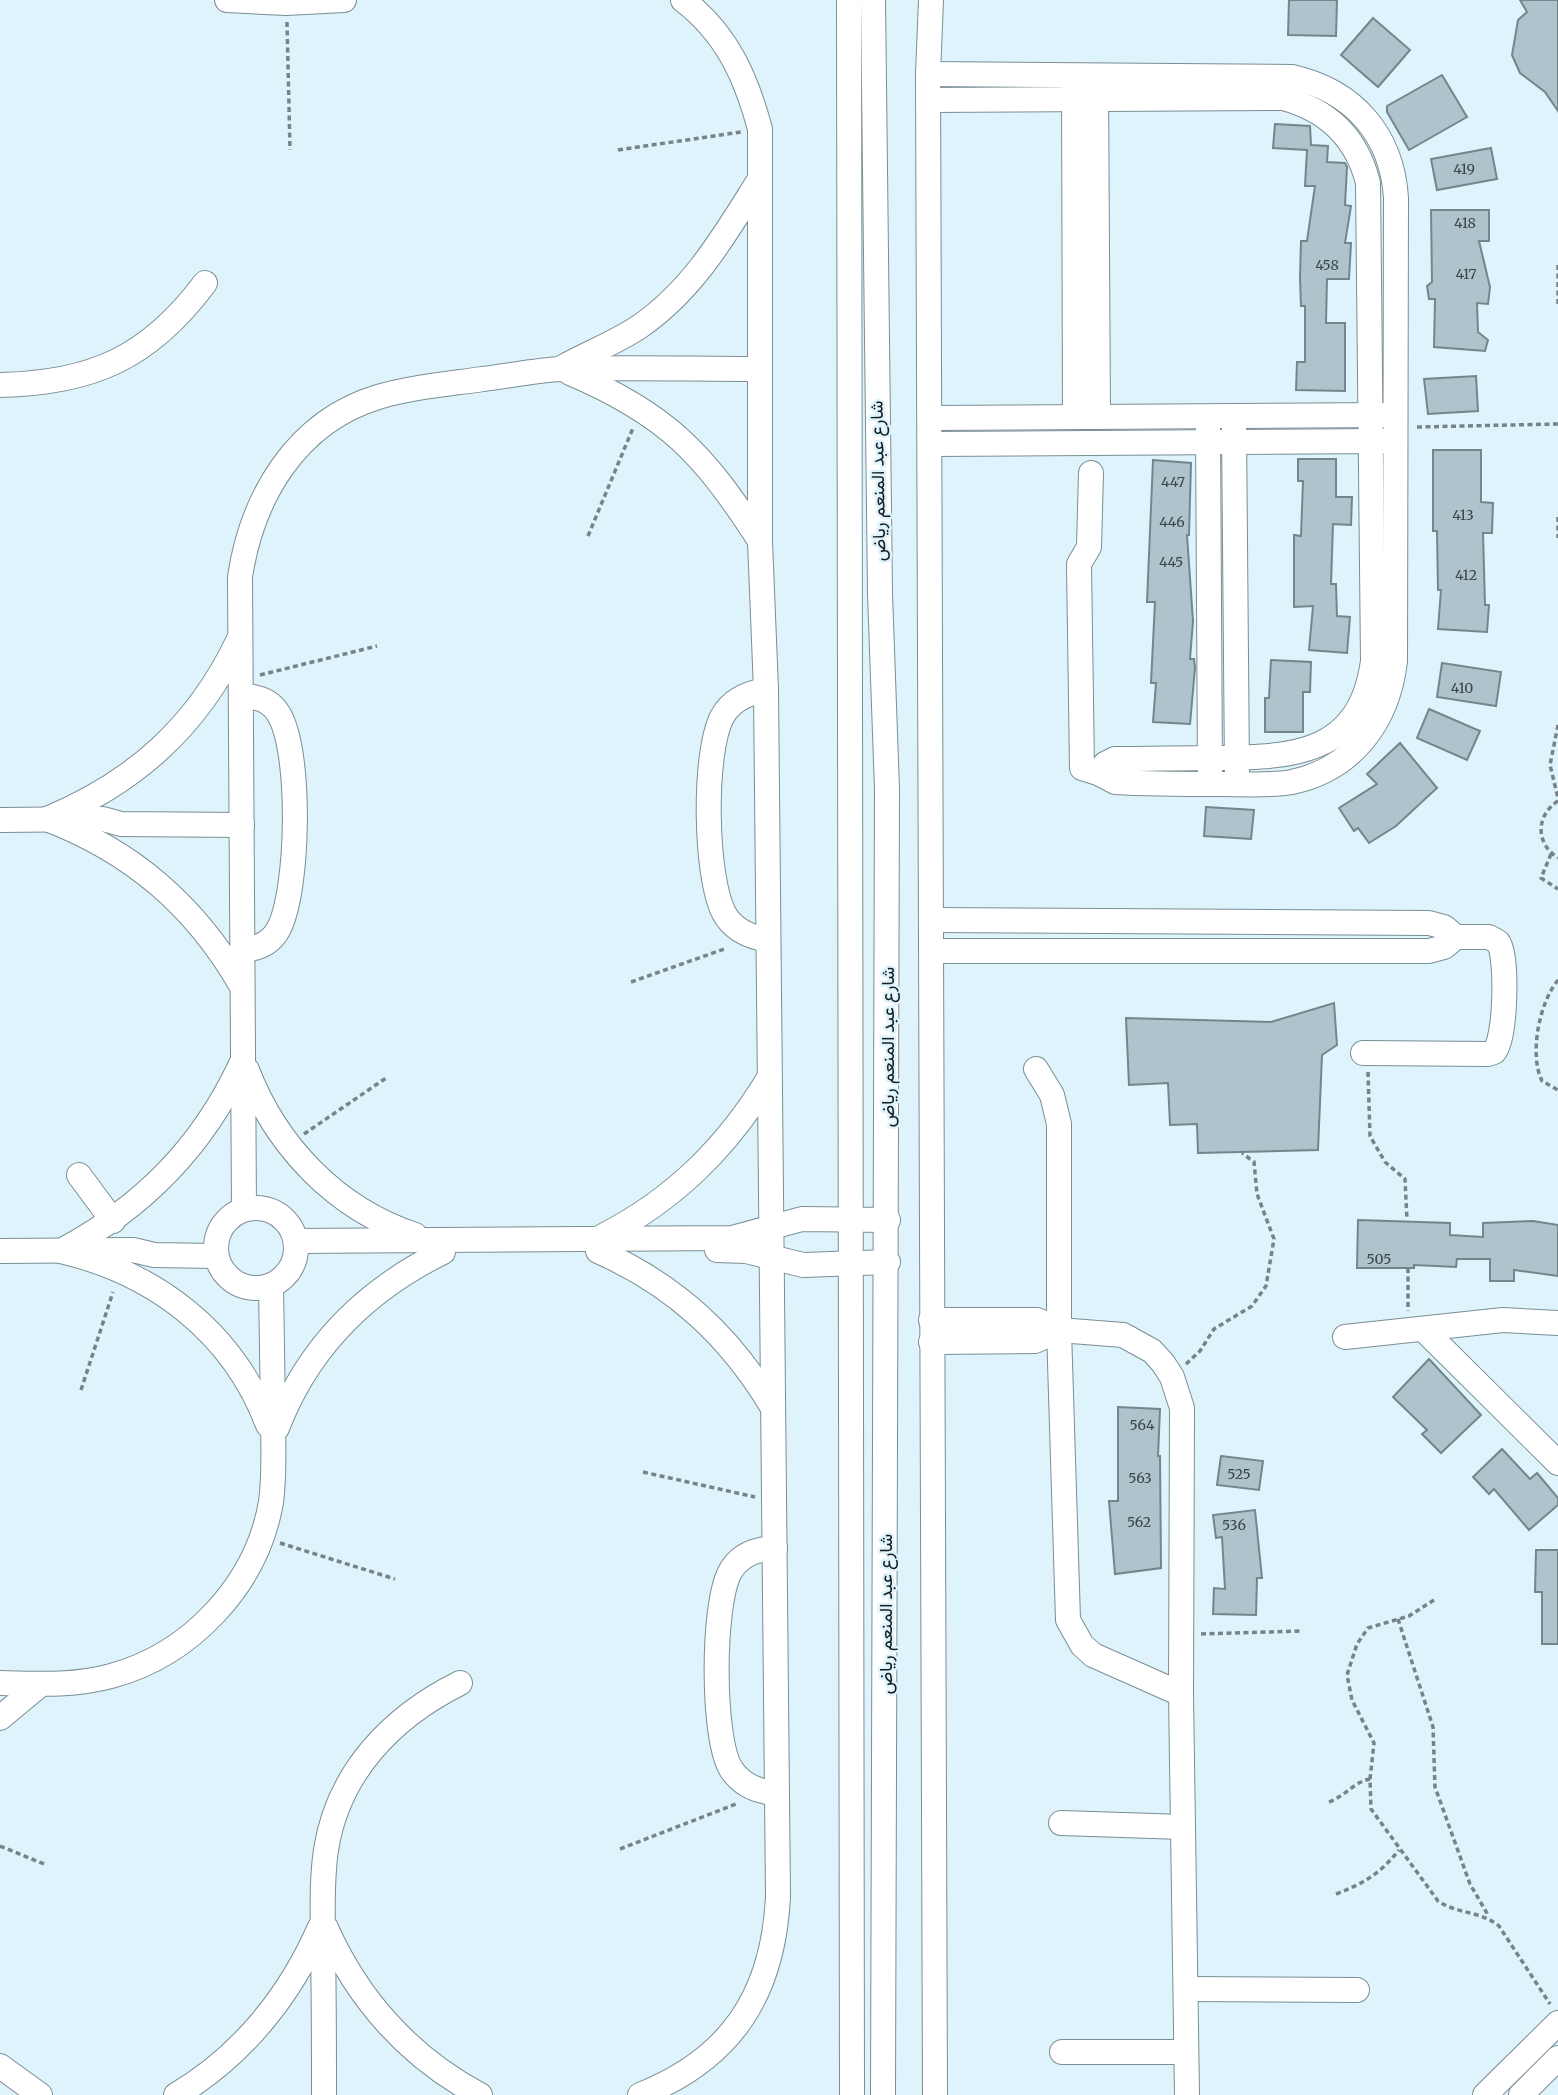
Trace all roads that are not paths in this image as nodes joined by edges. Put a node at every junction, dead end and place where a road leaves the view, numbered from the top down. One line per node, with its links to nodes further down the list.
1 (227, 0): 2 (street)
2 (344, 0)
3 (684, 0): 10 (street)
4 (849, 0): 49 (street, شارع عبد المنعم رياض)
5 (873, 0): 50 (street, شارع عبد المنعم رياض)
6 (931, 0): 7 (street)
7 (928, 74): 8 (street); 9 (street)
8 (1085, 87): 9 (street); 15 (street); 18 (street); 20 (street)
9 (929, 100): 19 (street)
10 (758, 182): 12 (street); 13 (street)
11 (205, 283): 14 (street)
12 (559, 369): 13 (street); 25 (street); 26 (street)
13 (759, 369): 25 (street)
14 (0, 386)
15 (1371, 415): 17 (street); 20 (street)
16 (1208, 416): 17 (street); 18 (street); 21 (street)
17 (1234, 416): 22 (street)
18 (1087, 417): 19 (street)
19 (931, 418): 23 (street)
20 (1390, 431): 22 (street); 29 (street); 33 (street)
21 (1208, 442): 22 (street); 23 (street); 30 (street)
22 (1235, 442): 29 (street)
23 (931, 444): 37 (street)
24 (1091, 473): 31 (street)
25 (760, 541): 28 (street)
26 (241, 634): 27 (street); 35 (street)
27 (241, 687): 34 (street); 40 (street)
28 (766, 690): 39 (street); 39 (street)
29 (1237, 757): 30 (street); 33 (street)
30 (1210, 758): 31 (street); 32 (street)
31 (1098, 772): 32 (street)
32 (1210, 784): 33 (street)
33 (1237, 784)
34 (242, 818): 35 (street); 40 (street)
35 (47, 819): 36 (street); 42 (street)
36 (0, 820)
37 (931, 920): 38 (street); 41 (street)
38 (1456, 937): 41 (street); 43 (street)
39 (762, 939): 46 (street)
40 (242, 950): 42 (street)
41 (931, 951): 67 (street)
42 (243, 987): 44 (street)
43 (1365, 1053)
44 (243, 1059): 48 (street); 51 (street); 54 (street)
45 (1036, 1069): 65 (street)
46 (770, 1077): 52 (street); 53 (street)
47 (79, 1175): 51 (street)
48 (244, 1209): 55 (street); 56 (street)
49 (850, 1220): 50 (street); 52 (street); 62 (street, شارع عبد المنعم رياض)
50 (888, 1220): 61 (street, شارع عبد المنعم رياض)
51 (113, 1221): 58 (street)
52 (771, 1227): 53 (street); 59 (street)
53 (598, 1245): 54 (street); 59 (street); 69 (street)
54 (437, 1246): 55 (street); 70 (street)
55 (296, 1247): 63 (street)
56 (216, 1248): 60 (street); 63 (street)
57 (0, 1251): 58 (street)
58 (61, 1251): 60 (street)
59 (772, 1258): 62 (street); 69 (street)
60 (127, 1260): 70 (street)
61 (888, 1262): 62 (street); 95 (street, شارع عبد المنعم رياض)
62 (850, 1264): 94 (street, شارع عبد المنعم رياض)
63 (271, 1286): 70 (street)
64 (1558, 1323): 66 (street)
65 (1059, 1329): 67 (street); 76 (street); 76 (street)
66 (1415, 1330): 68 (street); 71 (street)
67 (931, 1331): 96 (street)
68 (1345, 1337)
69 (773, 1409): 72 (street)
70 (273, 1438): 75 (street)
71 (1558, 1463)
72 (775, 1548): 78 (street); 78 (street)
73 (0, 1683): 75 (street)
74 (460, 1683): 81 (street)
75 (41, 1684): 77 (street)
76 (1181, 1694): 80 (street)
77 (0, 1718)
78 (772, 1793): 93 (street)
79 (1061, 1823): 80 (street)
80 (1184, 1827): 82 (street)
81 (323, 1920): 90 (street); 91 (street); 92 (street)
82 (1186, 1989): 83 (street); 86 (street)
83 (1357, 1990)
84 (1555, 2014): 98 (street)
85 (1062, 2052): 86 (street)
86 (1186, 2052): 97 (street)
87 (1558, 2057): 99 (street)
88 (0, 2066): 89 (street)
89 (40, 2095)
90 (176, 2095)
91 (324, 2095)
92 (480, 2095)
93 (640, 2095)
94 (852, 2095)
95 (883, 2095)
96 (935, 2095)
97 (1187, 2095)
98 (1485, 2095)
99 (1521, 2095)

